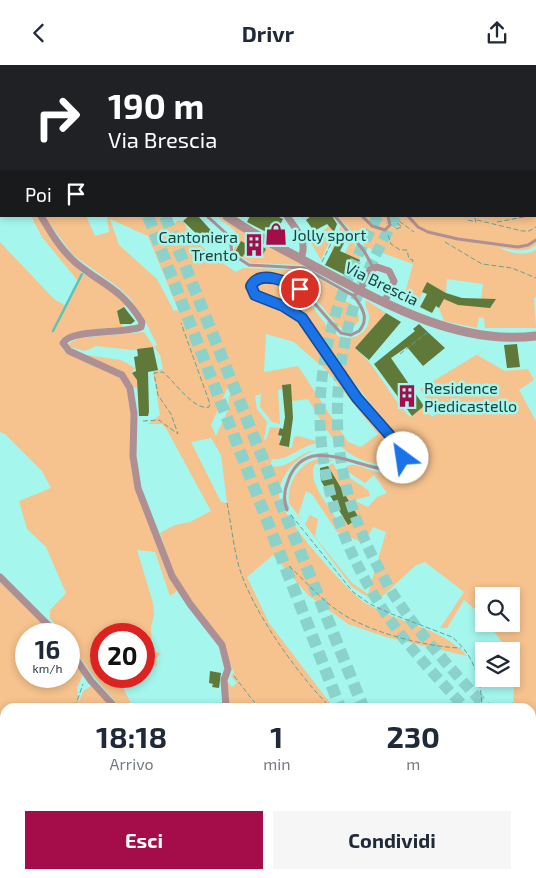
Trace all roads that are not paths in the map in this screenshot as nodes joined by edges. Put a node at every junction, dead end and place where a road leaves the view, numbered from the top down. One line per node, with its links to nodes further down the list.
1 (42, 217): 20 (street)
2 (208, 217): 12 (lane)
3 (229, 217): 10 (street, Via Brescia)
4 (288, 217): 10 (street)
5 (336, 217): 11 (lane)
6 (363, 217): 7 (lane)
7 (388, 217)
8 (409, 217): 9 (lane)
9 (536, 240)
10 (302, 256): 12 (street, Via Brescia)
11 (374, 268): 12 (street); 13 (street)
12 (357, 293): 13 (street, Via Brescia); 15 (lane, Via Brescia)
13 (384, 303): 14 (street, Via Brescia)
14 (536, 336)
15 (288, 510)
16 (0, 577): 17 (street)
17 (46, 623)
18 (80, 665): 19 (street)
19 (111, 703)
20 (226, 703)

